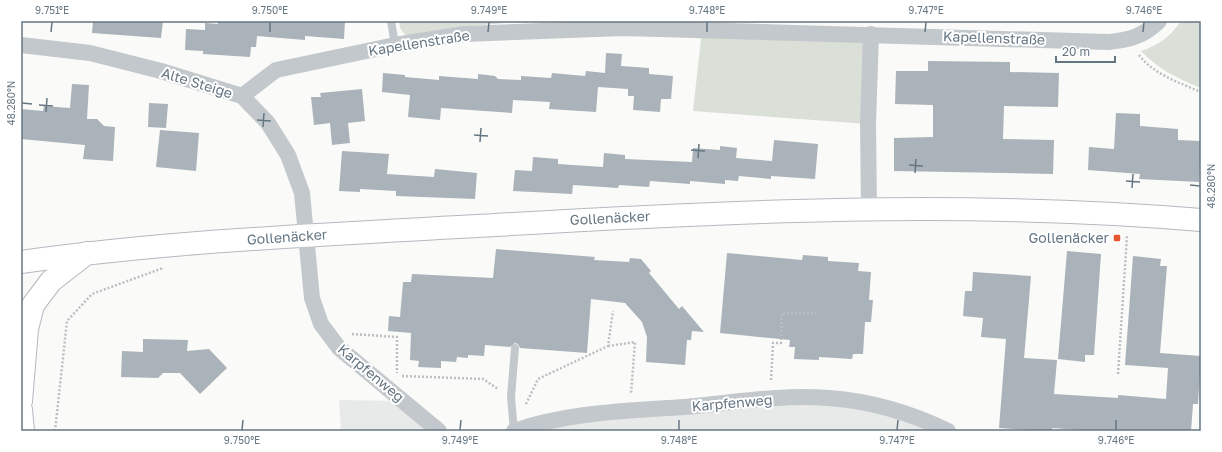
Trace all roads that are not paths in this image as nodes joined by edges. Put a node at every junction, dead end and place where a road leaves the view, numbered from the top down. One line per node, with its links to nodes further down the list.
1 (391, 21): 5 (lane)
2 (1160, 21): 3 (street, Kapellenstraße)
3 (871, 34): 5 (street, Kapellenstraße); 7 (street)
4 (21, 45): 6 (street, Alte Steige)
5 (395, 45): 6 (street, Kapellenstraße)
6 (242, 96): 9 (street, Alte Steige)
7 (869, 208): 8 (street, Gollenäcker); 9 (street, Gollenäcker)
8 (1201, 220)
9 (306, 235): 10 (street, Gollenäcker); 16 (street, Karpfenweg)
10 (87, 252): 11 (street, Gollenäcker); 13 (street)
11 (21, 262)
12 (515, 348): 17 (lane)
13 (21, 401)
14 (21, 410): 15 (street)
15 (23, 431)
16 (438, 431)
17 (514, 431): 18 (street, Karpfenweg)
18 (948, 431)

